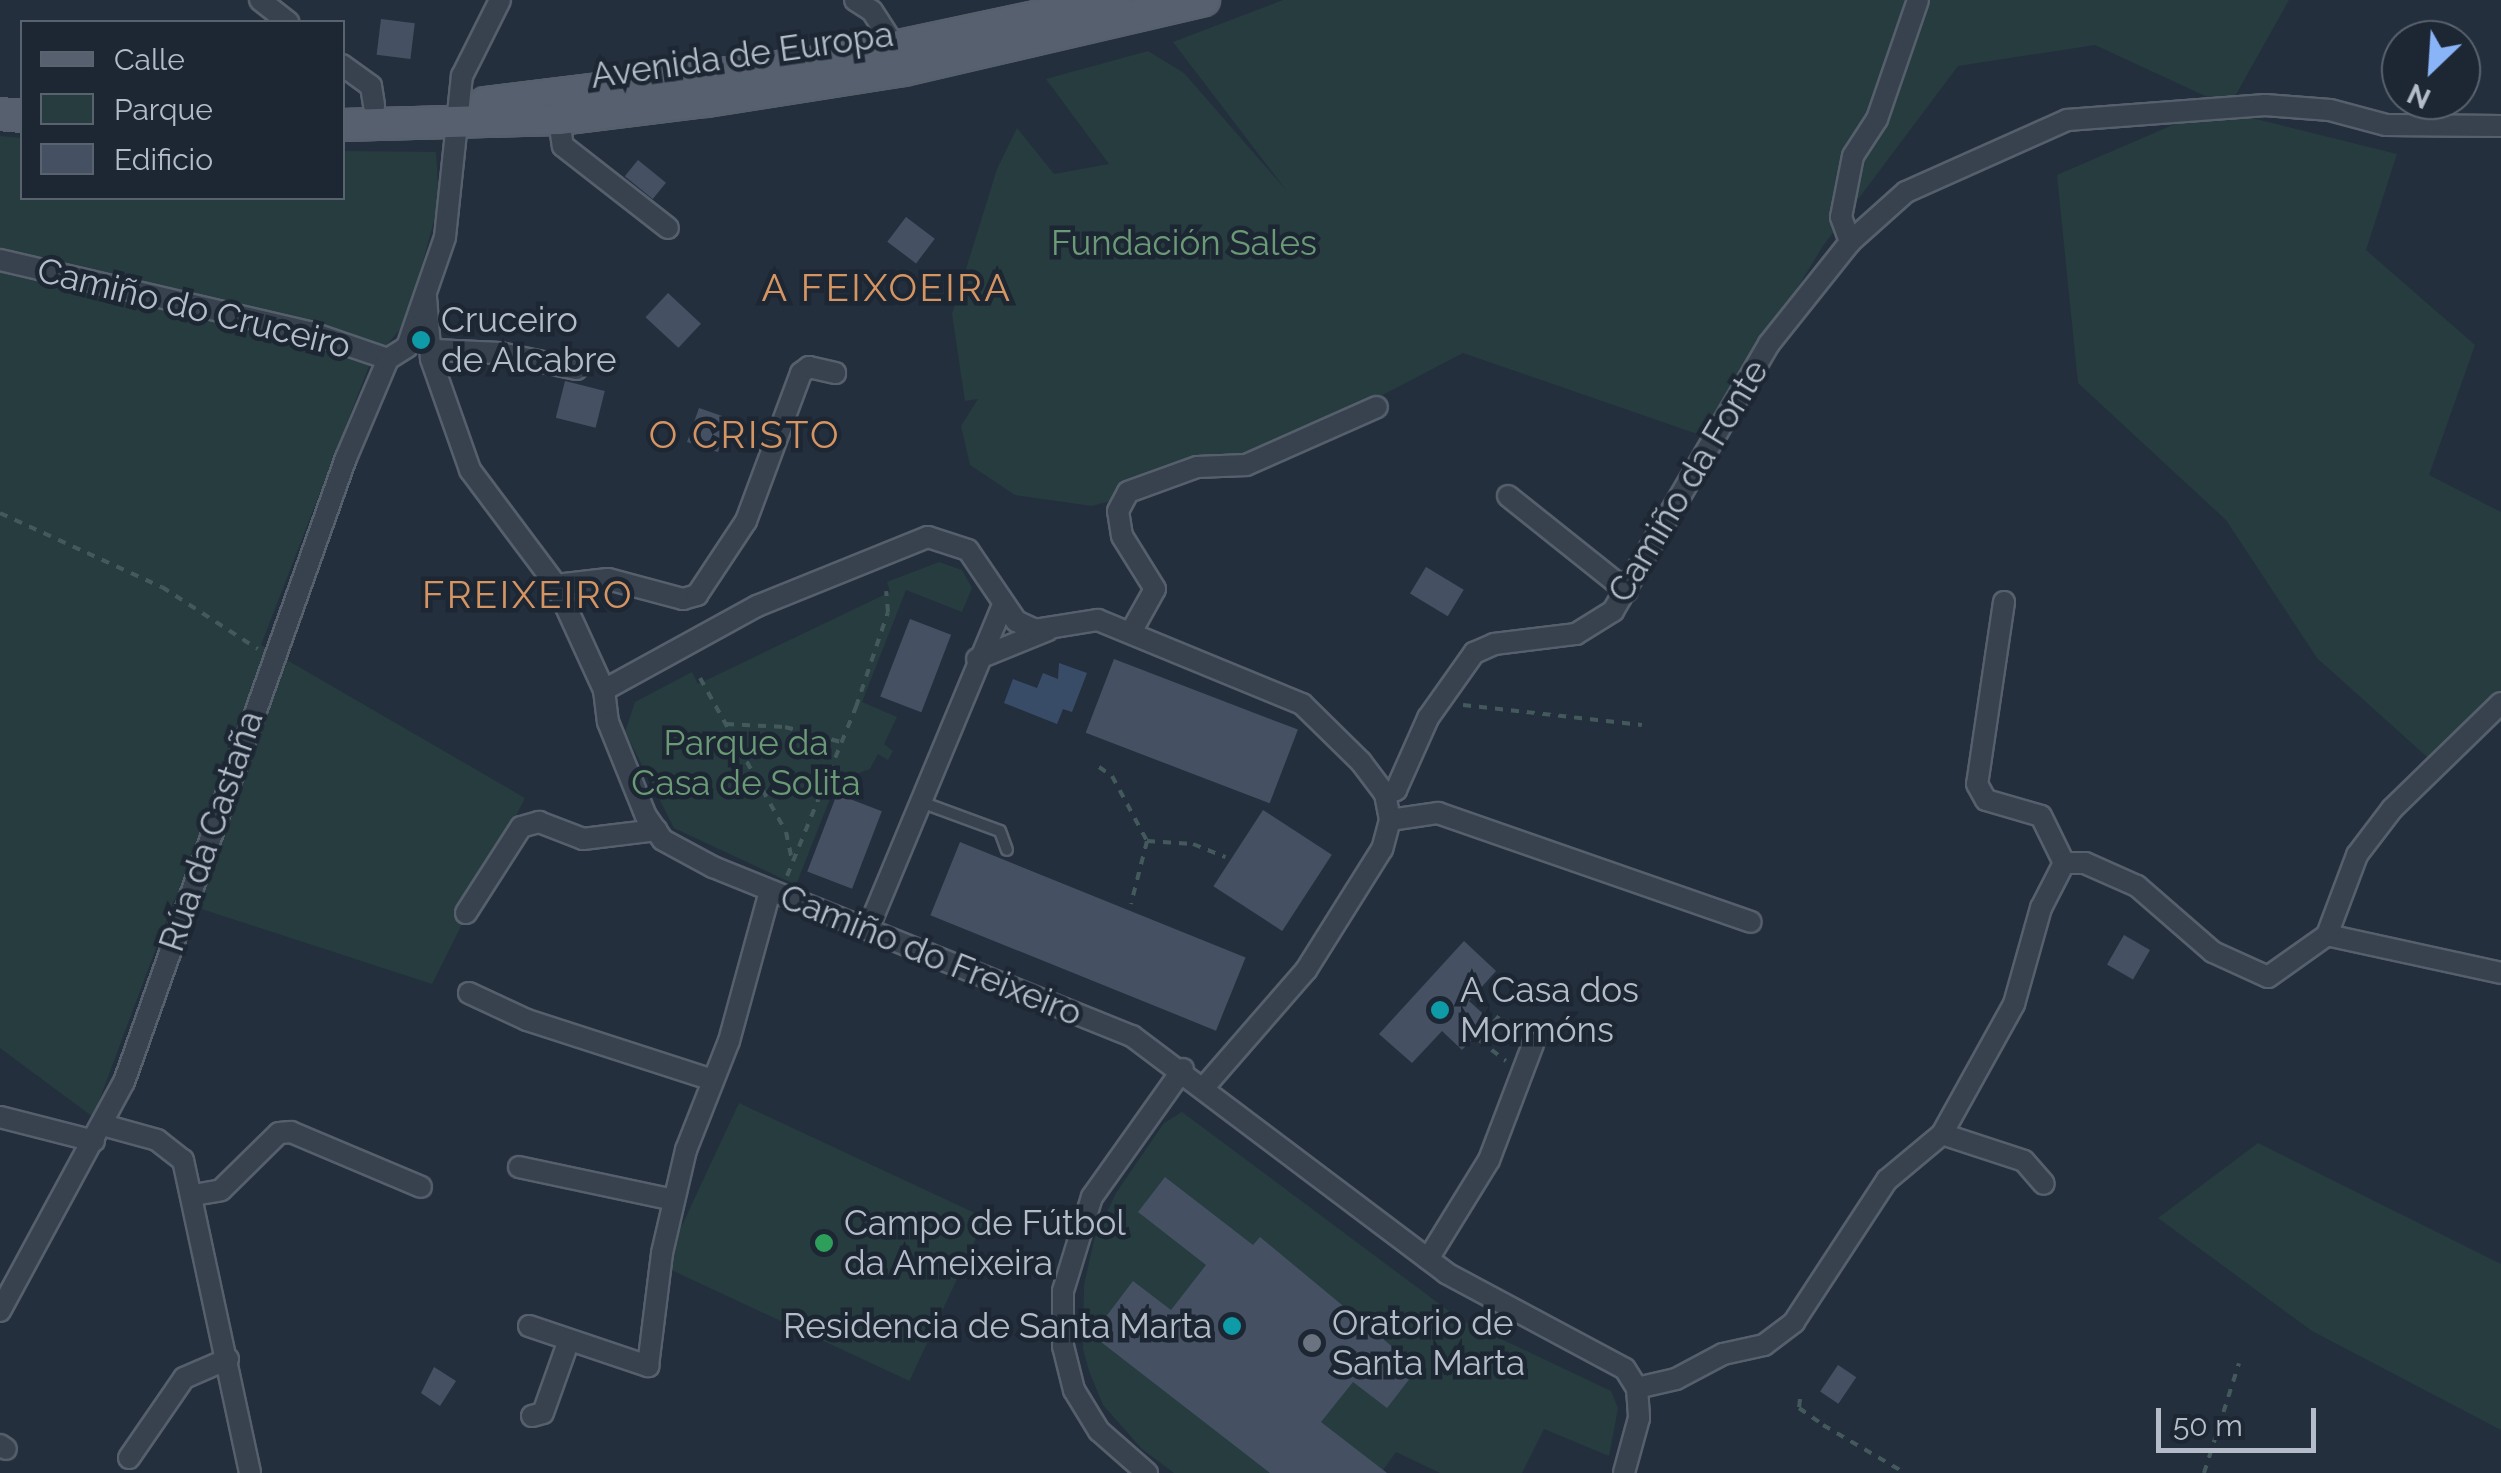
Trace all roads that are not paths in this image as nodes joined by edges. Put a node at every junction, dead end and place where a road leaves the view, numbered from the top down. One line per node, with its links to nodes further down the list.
1 (260, 0): 7 (street)
2 (500, 0): 12 (street)
3 (855, 0): 8 (street)
4 (1116, 0): 8 (main road, Avenida de Europa)
5 (1204, 0): 13 (main road, Avenida de Europa)
6 (1918, 0): 17 (street)
7 (285, 20)
8 (896, 48): 12 (main road, Avenida de Europa)
9 (345, 66): 11 (street)
10 (345, 106): 11 (main road, Avenida de Europa)
11 (374, 106): 12 (main road, Avenida de Europa)
12 (454, 114): 13 (main road, Avenida de Europa); 14 (main road, Avenida de Europa); 19 (street)
13 (559, 119): 16 (street)
14 (345, 125)
15 (2501, 126): 17 (street, Camiño da Fonte)
16 (668, 228)
17 (1850, 242): 28 (street, Camiño da Fonte)
18 (0, 260): 22 (street, Camiño do Cruceiro)
19 (426, 297): 20 (street); 21 (street, Camiño do Freixeiro)
20 (407, 348): 21 (street); 22 (street)
21 (433, 354): 23 (street); 27 (street, Camiño do Freixeiro)
22 (388, 360): 54 (street, Rúa da Castaña)
23 (576, 369)
24 (835, 372): 27 (street)
25 (1377, 407): 32 (street)
26 (1508, 496): 28 (street)
27 (556, 585): 34 (street, Camiño do Freixeiro)
28 (1626, 591): 36 (street, Camiño da Fonte)
29 (2004, 602): 41 (street)
30 (1010, 613): 31 (street); 33 (street); 34 (street)
31 (1048, 630): 32 (street); 33 (street)
32 (1131, 632): 36 (street)
33 (977, 659): 37 (street)
34 (604, 690): 39 (street, Camiño do Freixeiro)
35 (2501, 704): 46 (street)
36 (1385, 794): 38 (street)
37 (920, 801): 40 (lane); 45 (street)
38 (1390, 820): 44 (street); 52 (street)
39 (656, 830): 42 (street, Camiño do Freixeiro); 43 (street)
40 (1007, 850)
41 (2064, 863): 46 (street); 55 (street)
42 (777, 887): 45 (street, Camiño do Freixeiro); 51 (street)
43 (466, 912)
44 (1751, 922)
45 (868, 928): 50 (street, Camiño do Freixeiro)
46 (2327, 935): 47 (street)
47 (2501, 973)
48 (469, 992): 51 (street)
49 (1533, 1044): 61 (street)
50 (1182, 1069): 52 (street, Camiño do Freixeiro); 69 (street)
51 (713, 1080): 60 (street)
52 (1204, 1086): 61 (street, Camiño do Freixeiro)
53 (0, 1117): 54 (street)
54 (98, 1133): 59 (street); 62 (street, Rúa da Castaña)
55 (1942, 1134): 57 (street); 66 (street)
56 (519, 1167): 60 (street)
57 (2044, 1184)
58 (421, 1187): 59 (street)
59 (194, 1195): 65 (street)
60 (674, 1200): 64 (street)
61 (1428, 1260): 66 (street, Camiño do Freixeiro)
62 (0, 1311)
63 (529, 1326): 64 (street)
64 (569, 1340): 67 (street)
65 (228, 1360): 68 (street); 70 (street)
66 (1637, 1388): 71 (street)
67 (532, 1416)
68 (128, 1458)
69 (1144, 1472)
70 (250, 1473)
71 (1624, 1473)

